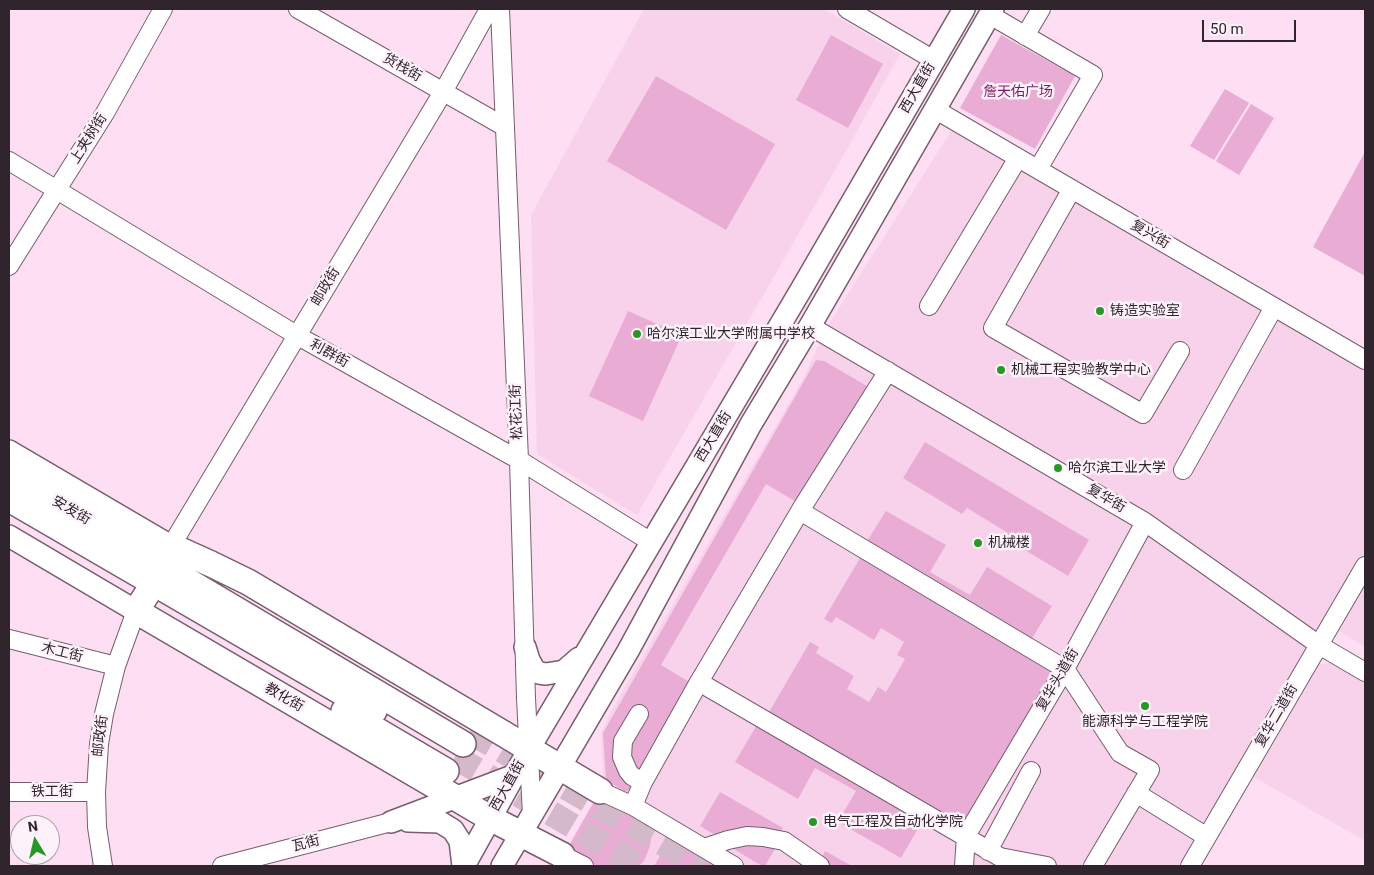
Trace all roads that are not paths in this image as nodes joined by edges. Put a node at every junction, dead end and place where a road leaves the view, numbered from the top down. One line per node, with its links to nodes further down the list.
1 (163, 9): 17 (street, 上夹树街)
2 (298, 9): 11 (street, 货栈街)
3 (489, 9): 11 (street, 邮政街)
4 (500, 9): 13 (street, 松花江街)
5 (847, 9): 10 (street)
6 (964, 9): 10 (main road, 西大直街)
7 (1041, 9): 9 (street)
8 (991, 12): 9 (street); 12 (main road, 西大直街)
9 (1025, 36): 16 (street)
10 (934, 60): 35 (main road, 西大直街)
11 (443, 92): 13 (street, 货栈街); 23 (street, 邮政街)
12 (936, 110): 14 (street, 复兴街); 22 (main road, 西大直街)
13 (505, 127): 28 (street, 松花江街)
14 (1018, 158): 16 (street, 复兴街); 20 (street)
15 (9, 161): 17 (street, 利群街)
16 (1038, 169): 18 (street, 复兴街)
17 (58, 189): 19 (street, 上夹树街); 23 (street, 利群街)
18 (1072, 189): 21 (street, 复兴街); 24 (street)
19 (9, 266)
20 (929, 306)
21 (1274, 307): 25 (street, 复兴街); 29 (street)
22 (810, 326): 26 (street, 复华街); 49 (main road, 西大直街)
23 (298, 336): 28 (street, 利群街); 38 (street, 邮政街)
24 (1180, 351)
25 (1365, 360)
26 (888, 371): 32 (street); 33 (street, 复华街)
27 (9, 451): 38 (main road, 教化街)
28 (519, 460): 35 (street, 利群街); 42 (street, 松花江街)
29 (1183, 470)
30 (9, 475): 36 (highway, 安发街)
31 (9, 499): 36 (highway, 安发街)
32 (800, 511): 44 (street); 46 (street)
33 (1145, 522): 41 (street, 复华街); 44 (street, 复华头道街)
34 (9, 536): 38 (main road, 教化街)
35 (651, 542): 39 (main road, 西大直街)
36 (130, 557): 38 (highway, 教化街)
37 (1365, 566): 41 (street, 复华二道街)
38 (153, 579): 38 (highway, 教化街); 43 (street, 邮政街); 48 (highway, 教化街); 58 (highway, 教化街)
39 (595, 638): 42 (main road); 48 (main road, 西大直街)
40 (9, 639): 43 (street, 木工街)
41 (1319, 644): 45 (street, 复华街); 65 (street, 复华二道街)
42 (525, 647): 48 (street, 松花江街)
43 (116, 666): 56 (street, 邮政街)
44 (1064, 669): 53 (street, 复华头道街); 57 (street)
45 (1365, 672)
46 (699, 682): 52 (street); 64 (street)
47 (639, 714): 52 (street)
48 (529, 749): 49 (highway, 教化街); 51 (main road, 西大直街); 63 (street, 松花江街)
49 (560, 768): 54 (highway, 教化街); 63 (main road, 西大直街)
50 (1031, 771): 59 (street)
51 (515, 775): 58 (main road); 61 (main road, 西大直街)
52 (643, 782): 60 (street)
53 (995, 788): 59 (street); 64 (street, 复华头道街)
54 (600, 791): 60 (street)
55 (9, 792): 56 (street, 铁工街)
56 (96, 792): 69 (street, 邮政街)
57 (1136, 793): 65 (street); 78 (street)
58 (455, 798): 61 (highway, 教化街); 62 (main road)
59 (1017, 798): 67 (street)
60 (633, 806): 66 (street)
61 (490, 818): 63 (highway, 教化街); 71 (main road, 西大直街)
62 (390, 822): 70 (street, 瓦街); 71 (main road)
63 (527, 825): 68 (highway, 教化街); 72 (main road, 西大直街)
64 (966, 836): 67 (street); 76 (street)
65 (1207, 837): 79 (street, 复华二道街)
66 (704, 848): 74 (street); 75 (street)
67 (988, 851): 77 (street)
68 (562, 855): 73 (street)
69 (103, 866)
70 (222, 866)
71 (464, 866)
72 (502, 866)
73 (584, 866)
74 (734, 866)
75 (820, 866)
76 (964, 866)
77 (1047, 866)
78 (1093, 866)
79 (1190, 866)

